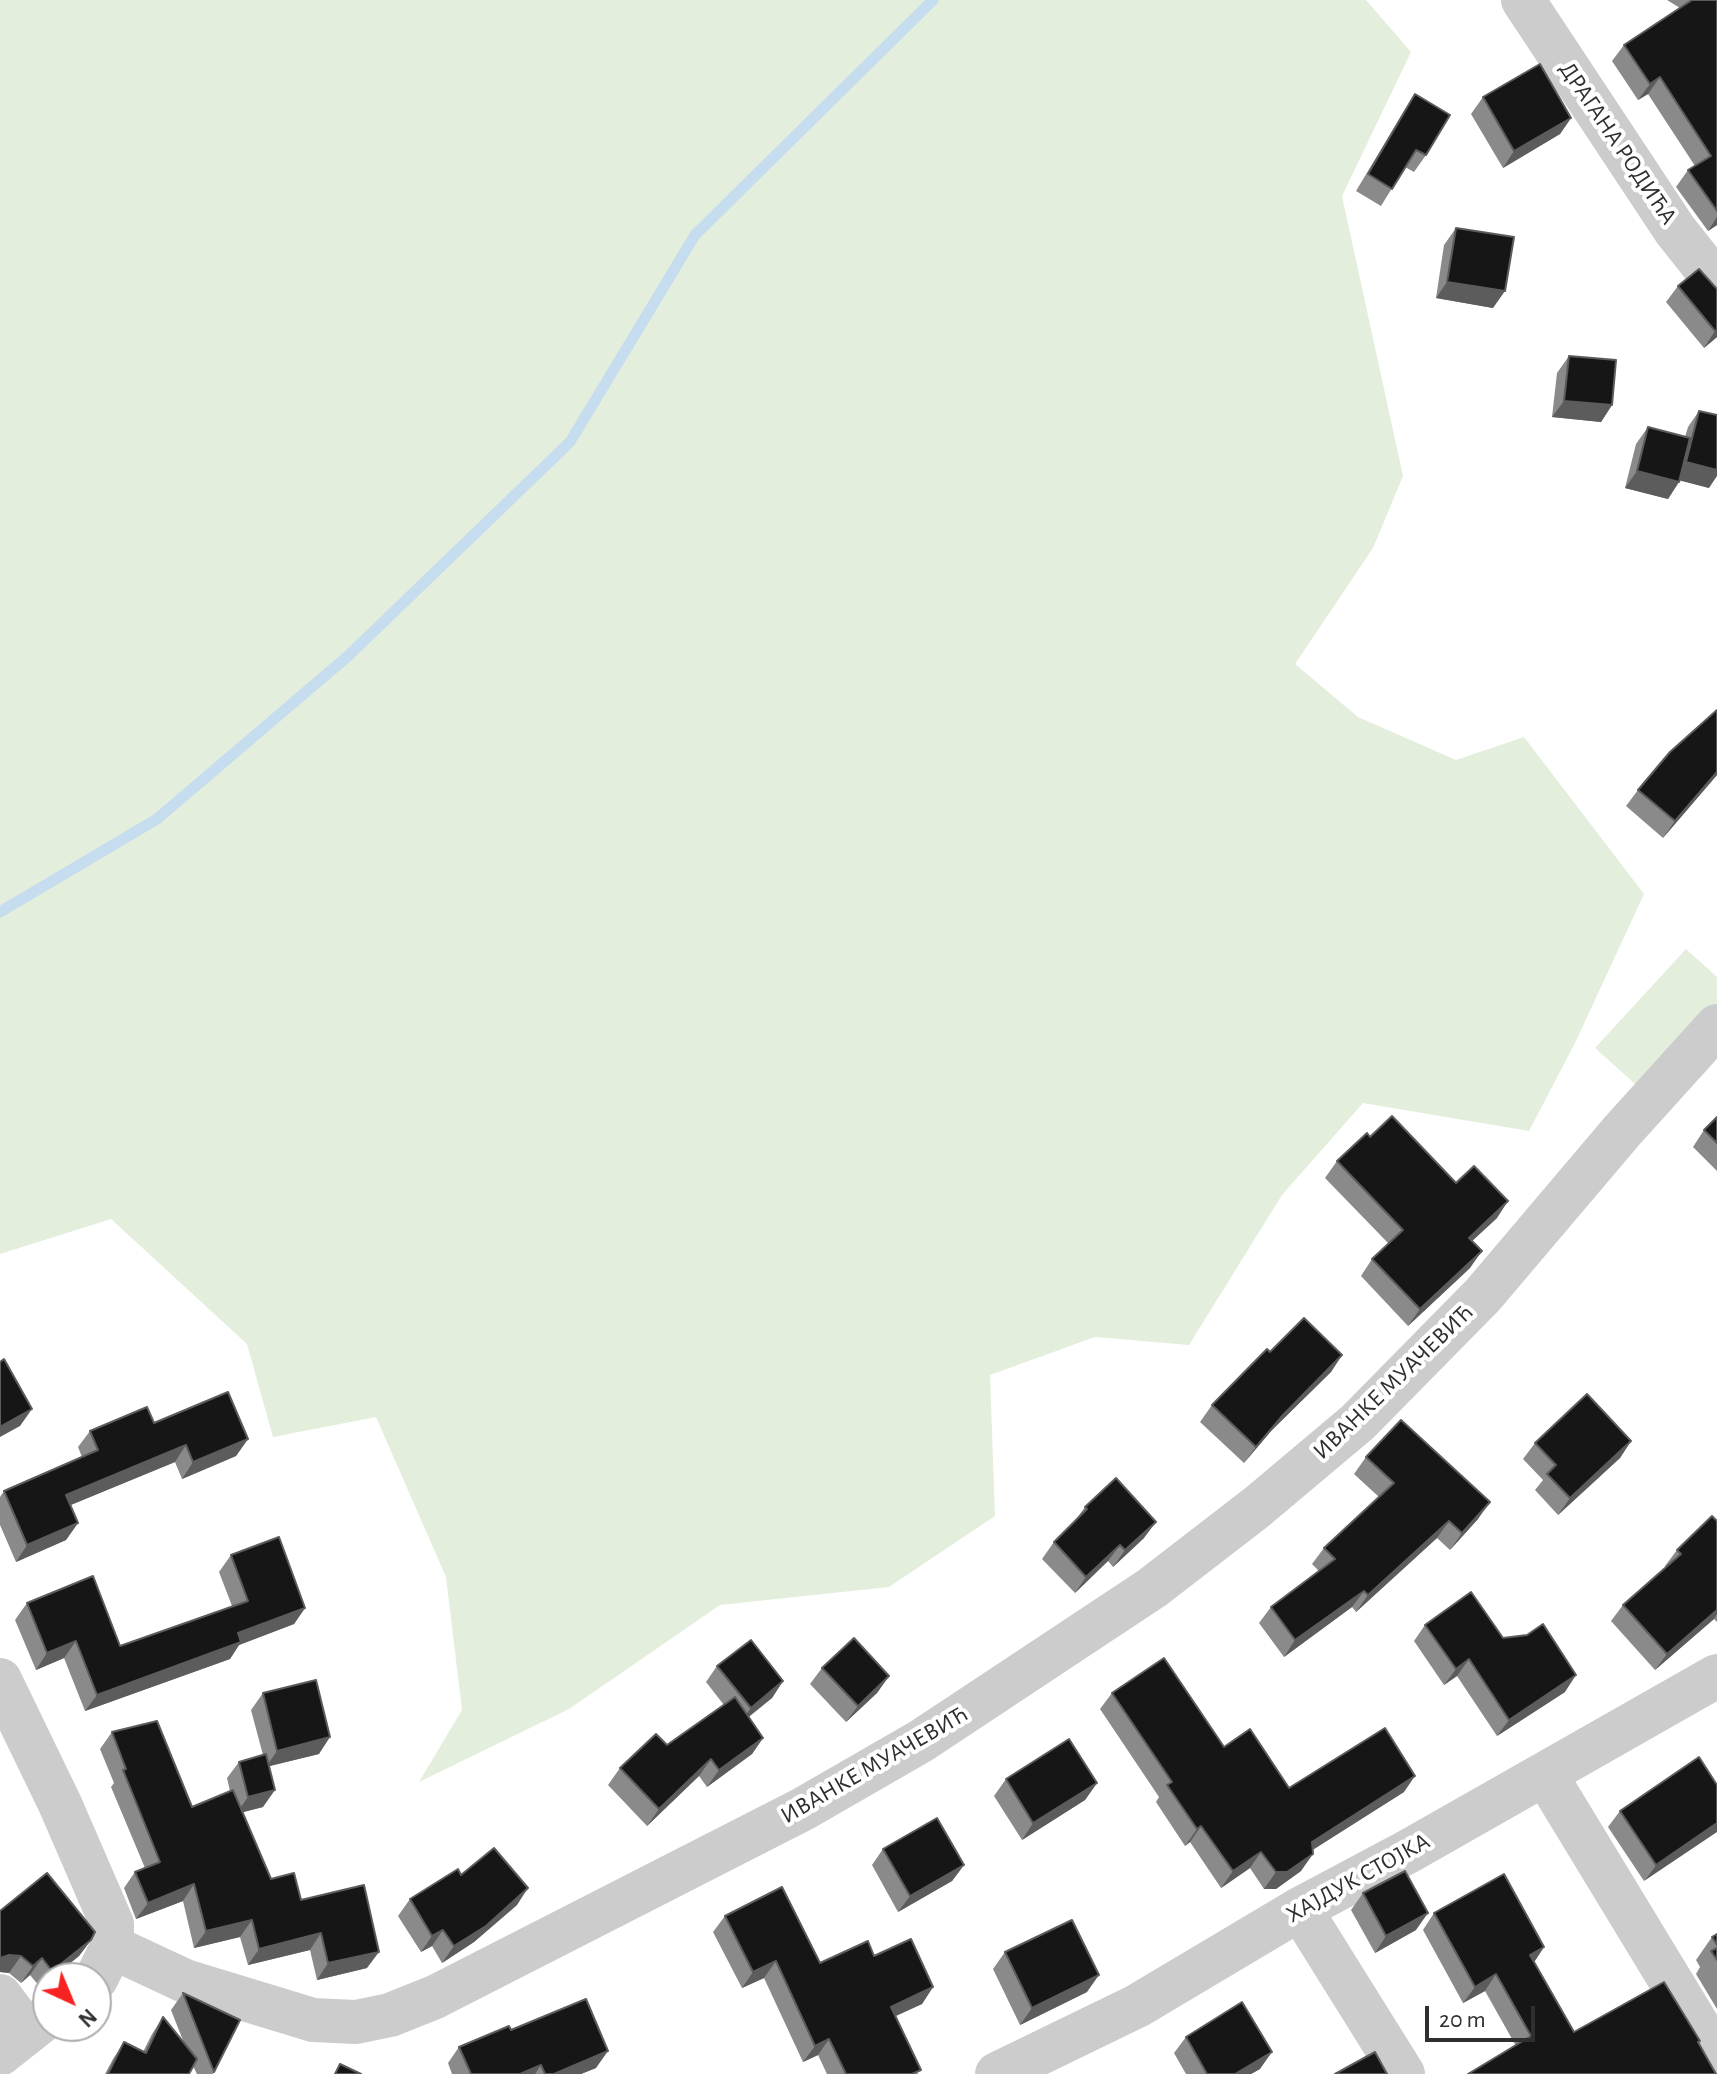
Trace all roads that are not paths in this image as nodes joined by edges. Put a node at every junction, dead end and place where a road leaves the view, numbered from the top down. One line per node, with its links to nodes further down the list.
1 (1523, 0): 2 (street, ДРАГАНА РОДИЋА)
2 (1717, 283)
3 (1717, 1026): 9 (street, ИВАНКЕ МУАЧЕВИЋ)
4 (1717, 1676): 6 (street, ХАЈДУК СТОЈКА)
5 (0, 1680): 8 (street, ИВАНКЕ МУАЧЕВИЋ)
6 (1545, 1774): 7 (street, ХАЈДУК СТОЈКА); 12 (street)
7 (1300, 1909): 13 (street, ХАЈДУК СТОЈКА); 14 (street)
8 (104, 1962)
9 (112, 1965)
10 (0, 1996): 11 (street)
11 (25, 2034)
12 (1717, 2057)
13 (997, 2074)
14 (1403, 2074)

